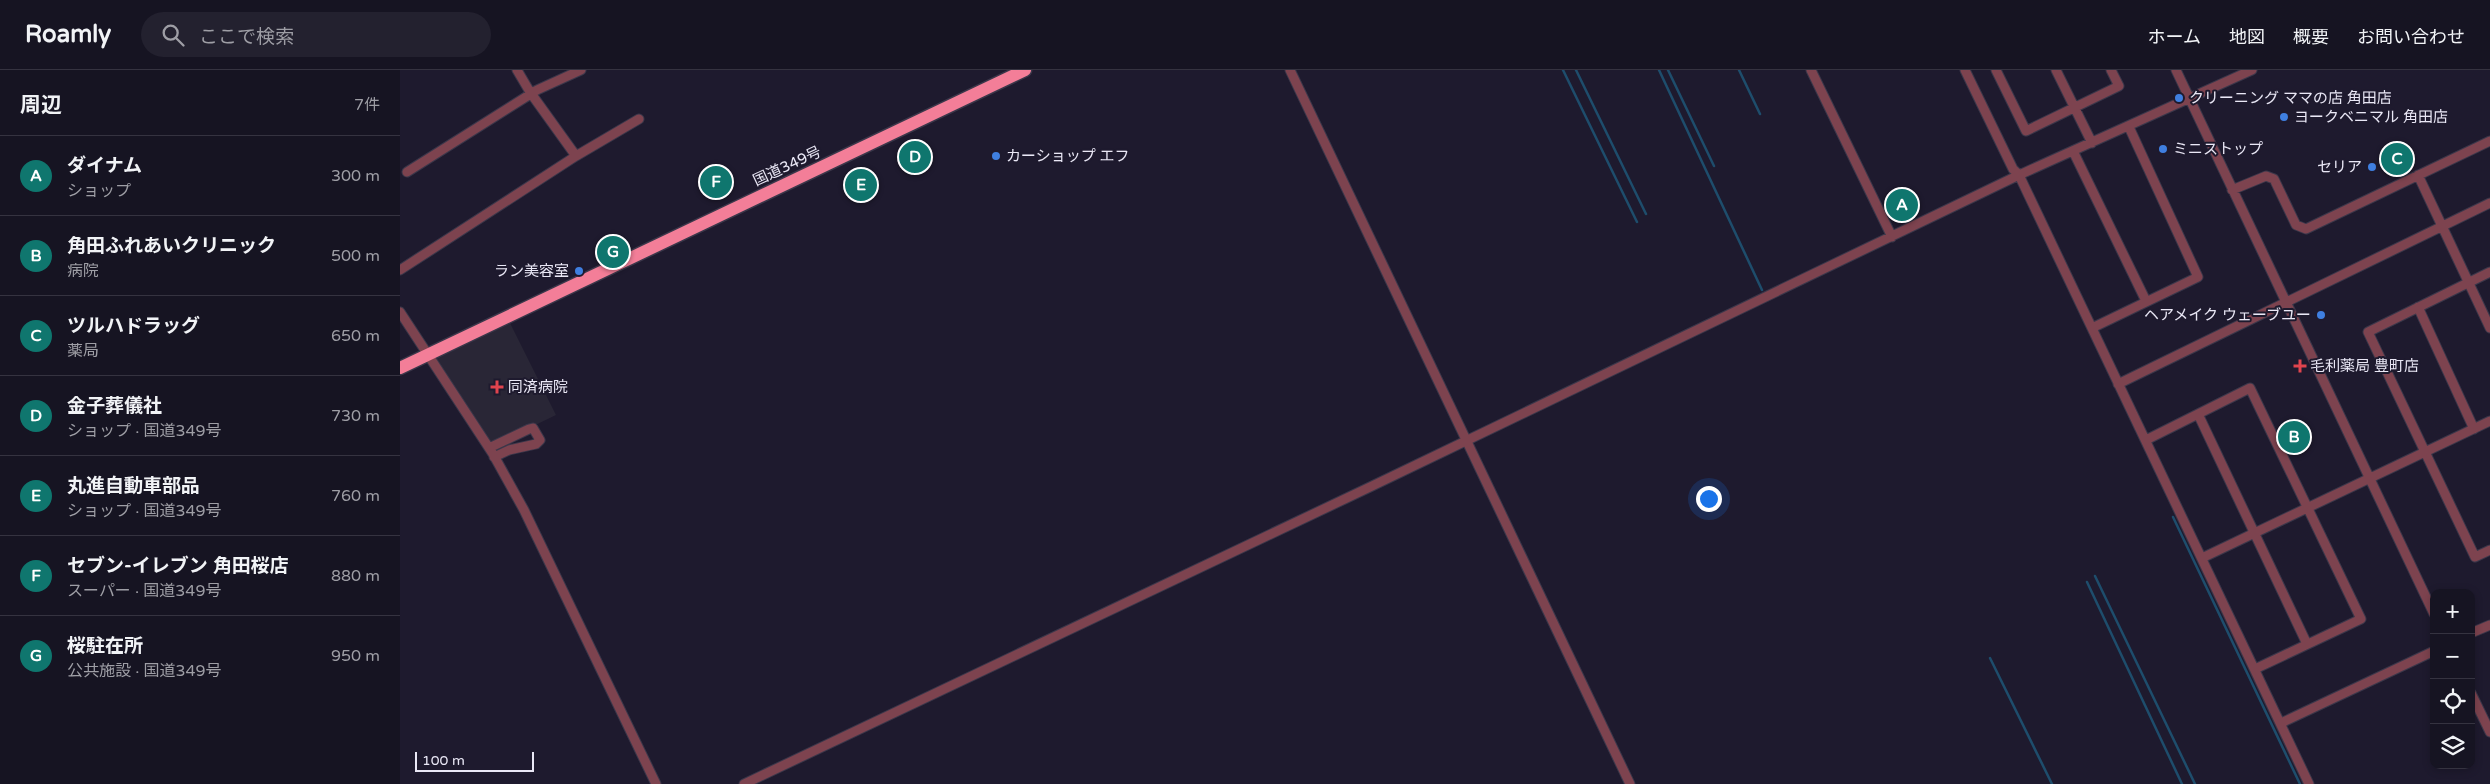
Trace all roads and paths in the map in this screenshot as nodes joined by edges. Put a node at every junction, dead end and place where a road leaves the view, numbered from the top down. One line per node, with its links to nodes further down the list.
1 (517, 70): 12 (street)
2 (581, 70): 12 (street)
3 (1025, 70): 37 (highway, 国道349号)
4 (1290, 70): 44 (street)
5 (1811, 70): 27 (street)
6 (1965, 70): 23 (street)
7 (1996, 70): 14 (street)
8 (2056, 70): 14 (street)
9 (2111, 70): 14 (street)
10 (2176, 70): 13 (street)
11 (2252, 70): 13 (street)
12 (531, 94): 20 (street); 21 (street)
13 (2190, 100): 16 (street); 24 (street)
14 (2074, 108): 18 (street)
15 (638, 119): 20 (street)
16 (2129, 127): 18 (street); 31 (street)
17 (2490, 141): 22 (street)
18 (2092, 143): 19 (street)
19 (2073, 152): 23 (street); 31 (street)
20 (576, 156): 28 (street)
21 (407, 172)
22 (2418, 175): 24 (street); 26 (street)
23 (2019, 176): 27 (street); 36 (street)
24 (2232, 190): 32 (street)
25 (2490, 203): 26 (street)
26 (2442, 226): 30 (street); 32 (street)
27 (1892, 238): 44 (street)
28 (400, 270)
29 (2490, 272): 30 (street)
30 (2468, 282): 33 (street); 35 (street)
31 (2146, 301): 36 (street)
32 (2287, 304): 39 (street); 48 (street)
33 (2418, 307): 42 (street); 46 (street)
34 (400, 312): 37 (street)
35 (2490, 326)
36 (2092, 328): 39 (street)
37 (428, 354): 38 (highway, 国道349号); 45 (street)
38 (400, 368)
39 (2118, 384): 43 (street)
40 (2198, 414): 43 (street); 49 (street); 50 (street)
41 (2490, 421): 42 (street)
42 (2474, 429): 46 (street)
43 (2146, 440): 52 (street)
44 (1467, 441): 63 (street); 64 (street)
45 (489, 448): 47 (street); 47 (street)
46 (2425, 452): 48 (street); 51 (street)
47 (494, 457): 62 (street)
48 (2370, 478): 49 (street); 53 (street)
49 (2309, 507): 50 (street); 56 (street)
50 (2255, 533): 52 (street); 56 (street)
51 (2490, 550)
52 (2202, 558): 58 (street)
53 (2430, 606)
54 (2490, 624): 55 (street)
55 (2475, 631)
56 (2307, 644): 58 (street)
57 (2430, 653): 60 (street)
58 (2255, 669): 60 (street)
59 (2475, 701): 61 (street)
60 (2281, 723): 65 (street)
61 (2490, 732)
62 (656, 784)
63 (744, 784)
64 (1630, 784)
65 (2310, 784)

